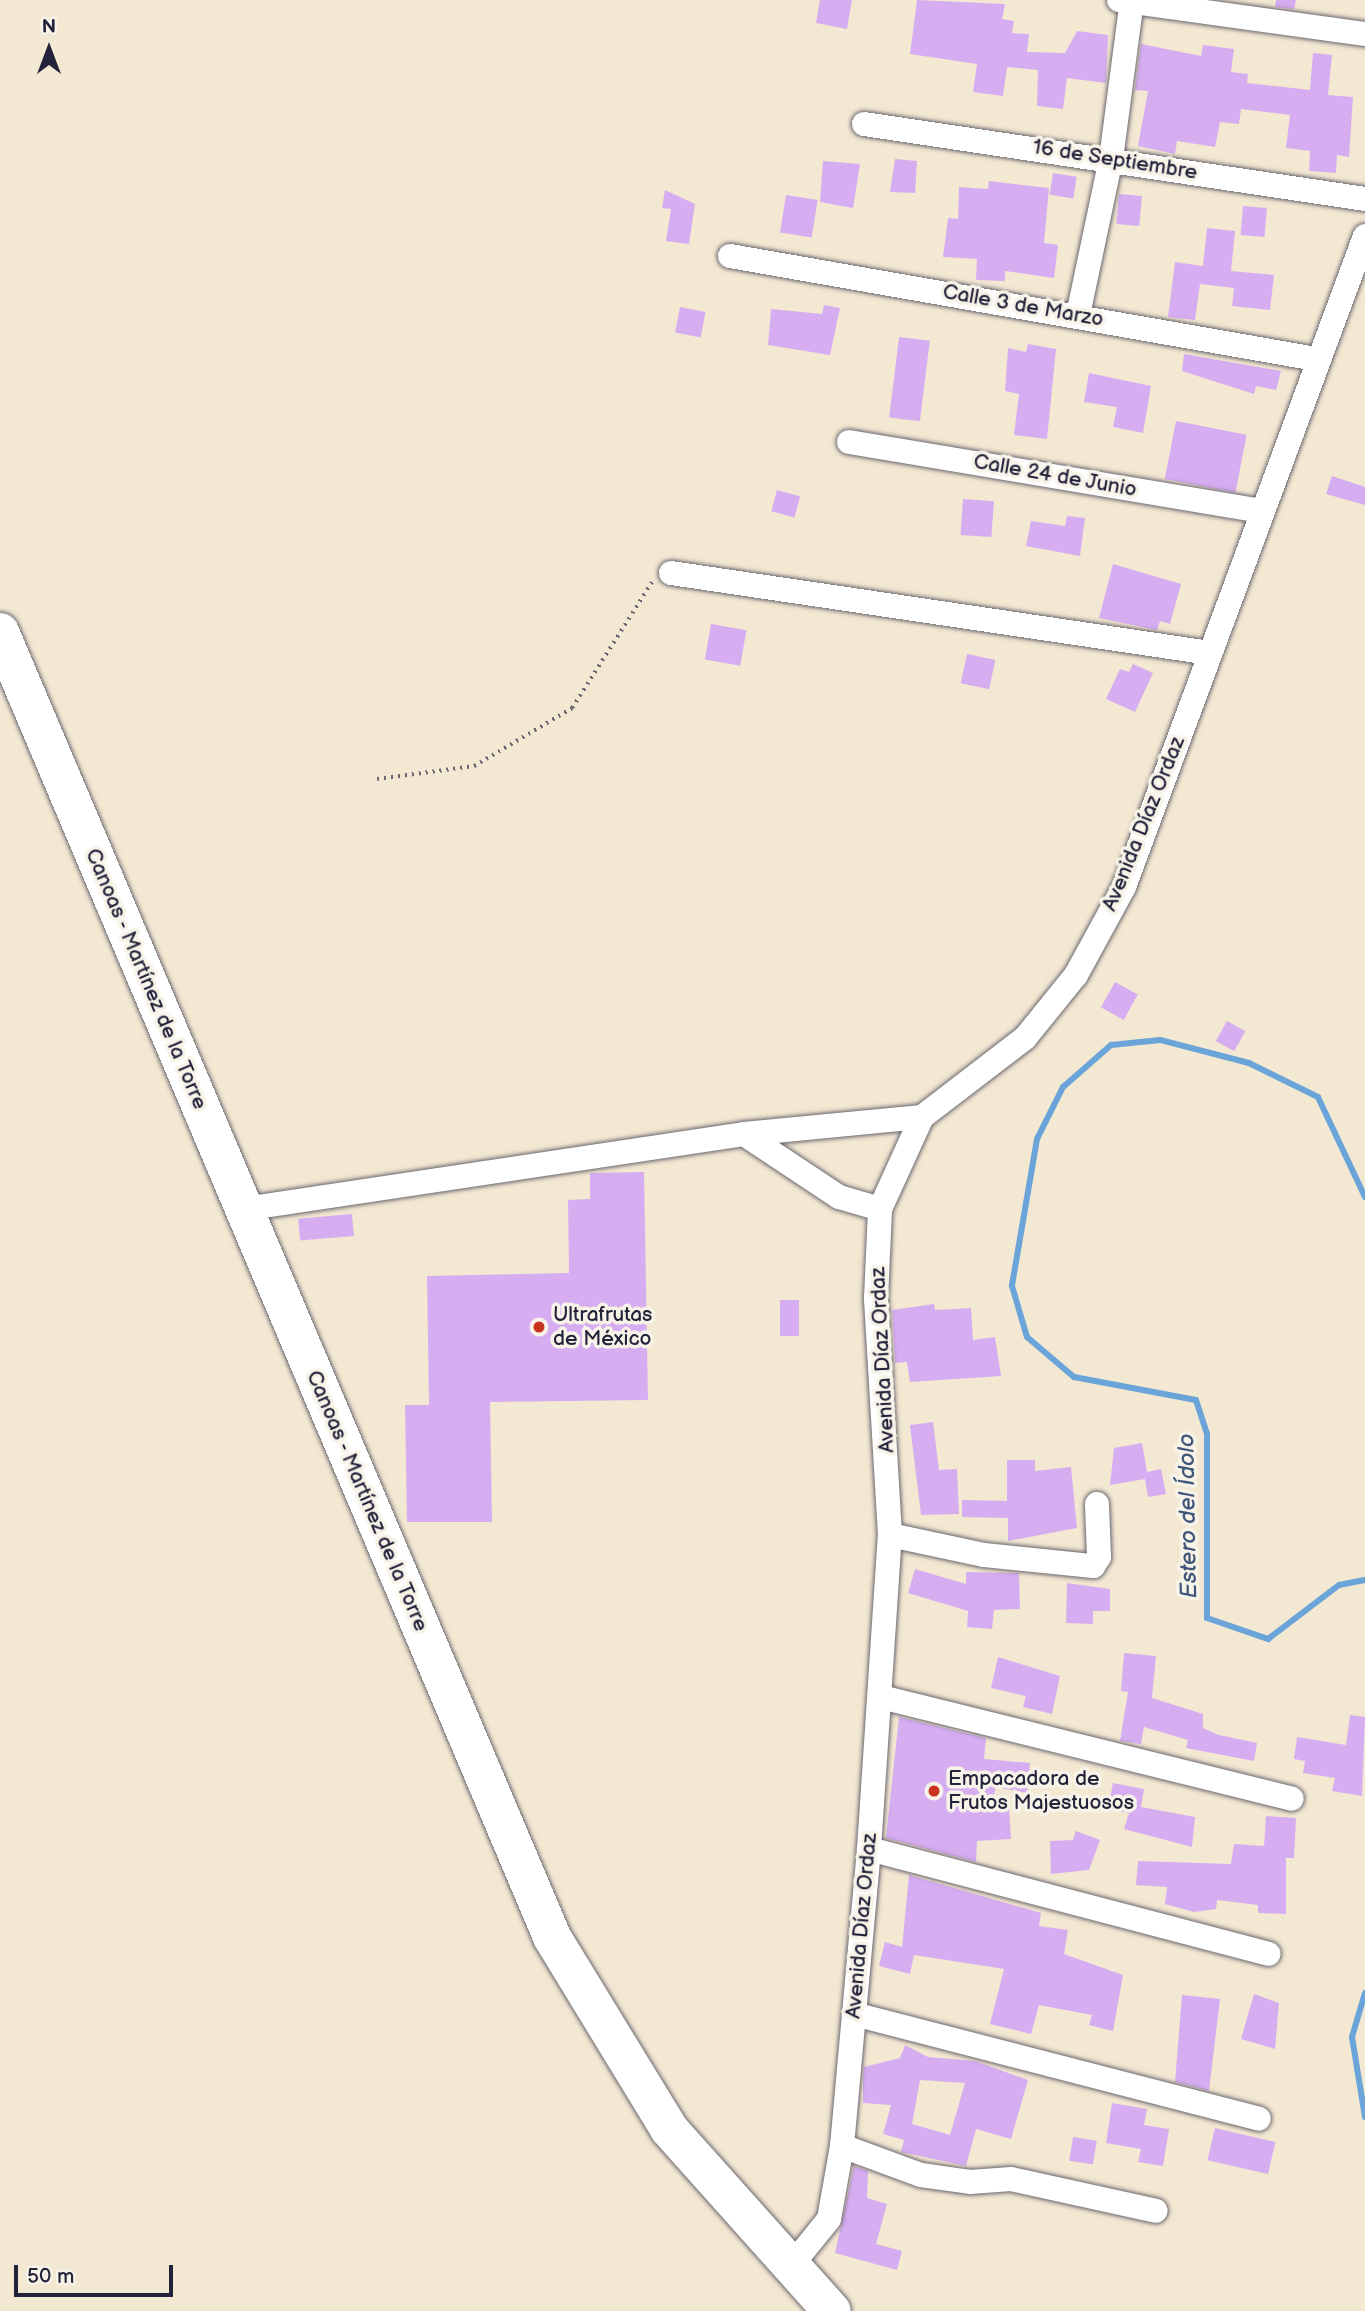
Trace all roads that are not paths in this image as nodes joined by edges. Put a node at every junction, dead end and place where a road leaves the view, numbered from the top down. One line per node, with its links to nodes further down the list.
1 (1128, 1): 2 (street); 4 (street)
2 (1365, 34)
3 (864, 124): 4 (street, 16 de Septiembre)
4 (1111, 159): 5 (street, 16 de Septiembre); 8 (street)
5 (1365, 199)
6 (1365, 236): 9 (street, Avenida Díaz Ordaz)
7 (730, 256): 8 (street, Calle 3 de Marzo)
8 (1078, 315): 9 (street, Calle 3 de Marzo)
9 (1317, 359): 11 (street, Avenida Díaz Ordaz)
10 (849, 442): 11 (street, Calle 24 de Junio)
11 (1262, 511): 14 (street, Avenida Díaz Ordaz)
12 (671, 573): 14 (street)
13 (0, 632): 17 (main road, Canoas - Martínez de la Torre)
14 (1210, 653): 15 (street, Avenida Díaz Ordaz)
15 (922, 1117): 16 (street); 18 (street, Avenida Díaz Ordaz)
16 (744, 1134): 17 (street); 18 (street)
17 (244, 1209): 29 (main road, Canoas - Martínez de la Torre)
18 (880, 1209): 20 (street, Avenida Díaz Ordaz)
19 (1097, 1504): 20 (street)
20 (890, 1535): 21 (street, Avenida Díaz Ordaz)
21 (881, 1697): 22 (street); 23 (street, Avenida Díaz Ordaz)
22 (1292, 1799)
23 (869, 1849): 24 (street); 25 (street, Avenida Díaz Ordaz)
24 (1268, 1954)
25 (854, 2014): 26 (street); 27 (street, Avenida Díaz Ordaz)
26 (1259, 2119)
27 (842, 2146): 28 (street); 29 (street, Avenida Díaz Ordaz)
28 (1156, 2211)
29 (791, 2266): 30 (main road, Canoas - Martínez de la Torre)
30 (832, 2311)

